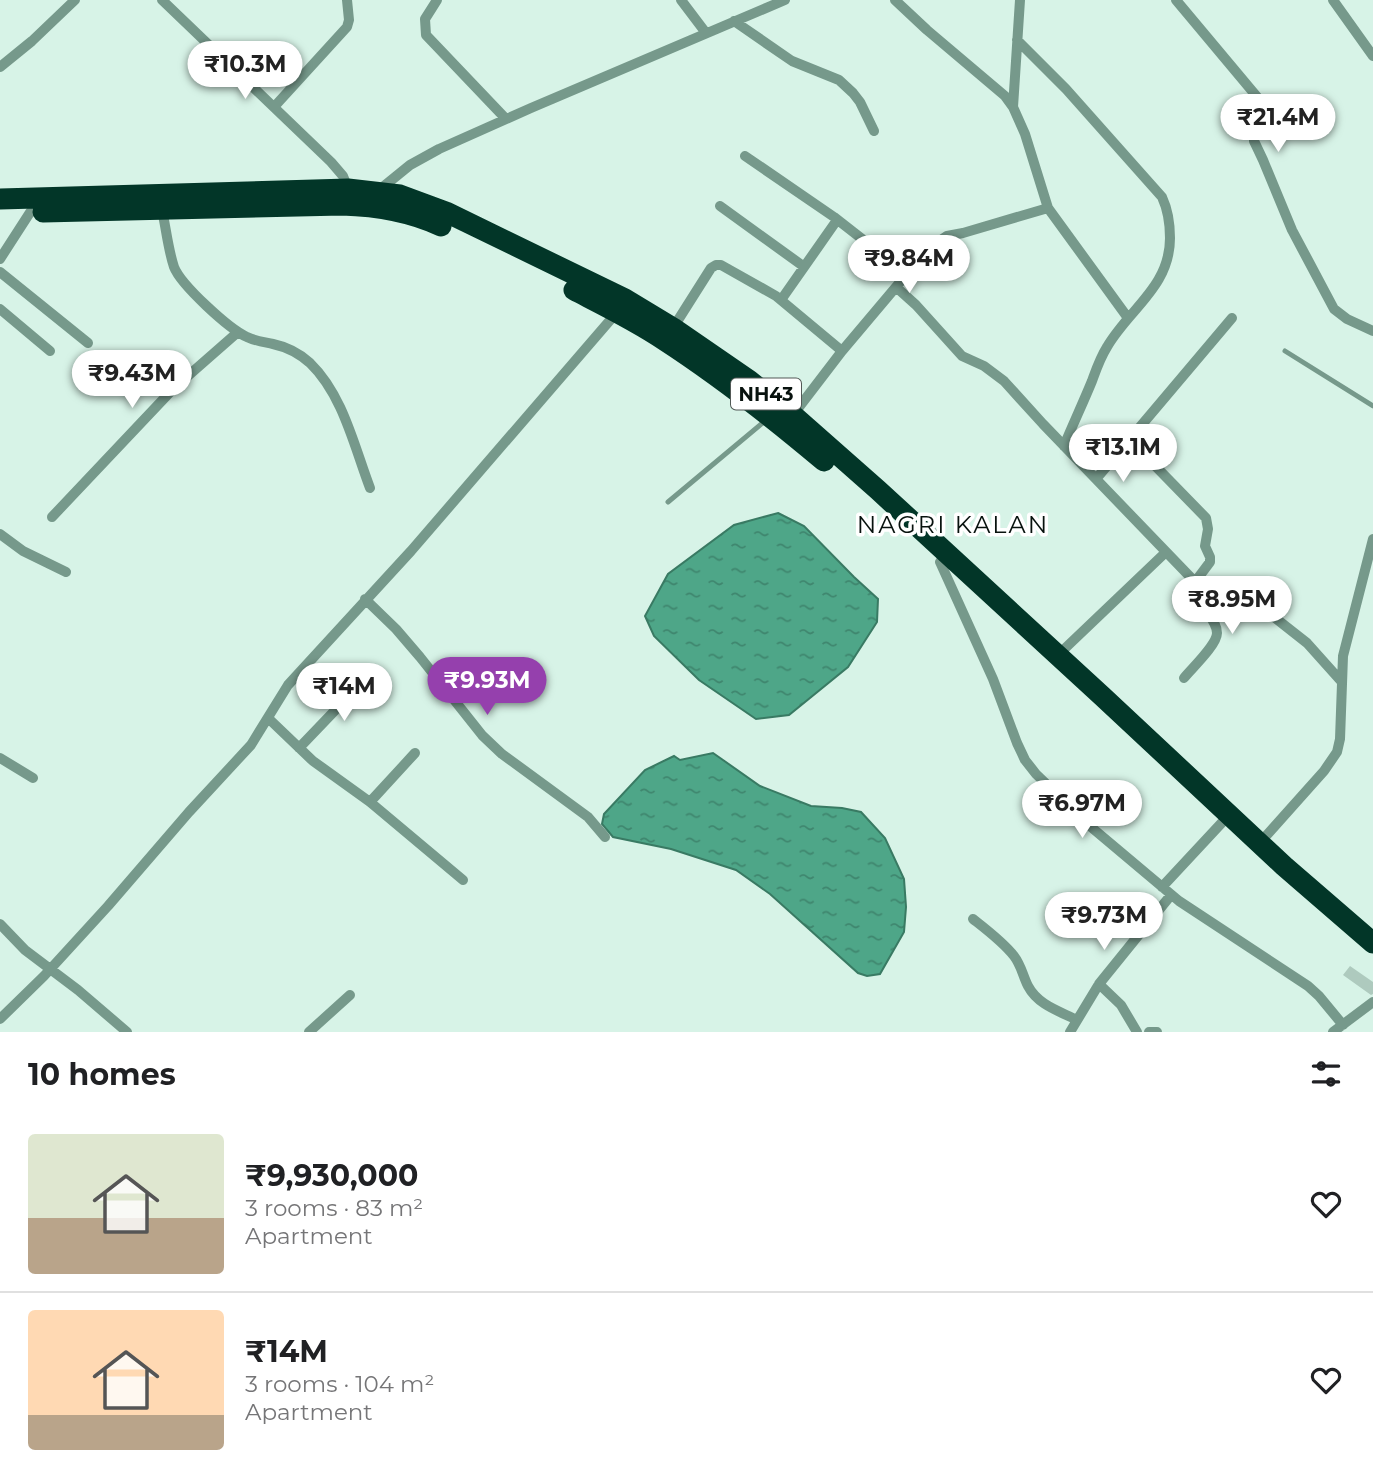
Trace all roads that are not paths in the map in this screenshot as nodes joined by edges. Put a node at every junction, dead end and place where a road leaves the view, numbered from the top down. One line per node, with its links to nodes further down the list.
1 (75, 0): 15 (street)
2 (162, 0): 16 (street)
3 (347, 0): 16 (street)
4 (437, 0): 18 (street)
5 (681, 0): 12 (street)
6 (785, 0): 11 (street)
7 (895, 0): 17 (street)
8 (1020, 0): 13 (street)
9 (1176, 0): 41 (street)
10 (1333, 0): 14 (street)
11 (734, 21): 12 (street); 19 (street)
12 (706, 33): 18 (street)
13 (1017, 40): 17 (street); 38 (street)
14 (1373, 56)
15 (0, 68)
16 (274, 107): 21 (street)
17 (1013, 107): 26 (street)
18 (506, 118): 22 (street)
19 (874, 131)
20 (746, 156): 29 (street)
21 (348, 189): 22 (highway, NH43); 24 (highway, NH43)
22 (378, 191): 36 (highway, NH43)
23 (0, 199): 24 (highway, NH43)
24 (35, 205): 27 (highway, NH43); 28 (highway, NH43); 30 (street)
25 (720, 206): 31 (street)
26 (1048, 208): 33 (street); 38 (street)
27 (162, 210): 36 (highway, NH43); 42 (street)
28 (0, 213)
29 (837, 219): 31 (street); 33 (street)
30 (0, 259)
31 (803, 266): 35 (street)
32 (0, 272): 43 (street)
33 (907, 274): 34 (street)
34 (896, 286): 45 (street); 51 (street)
35 (781, 299): 40 (street); 45 (street)
36 (622, 306): 40 (highway, NH43); 49 (highway, NH43); 62 (street)
37 (0, 309): 44 (street)
38 (1128, 318): 51 (street)
39 (1232, 318): 50 (street)
40 (673, 328): 48 (highway, NH43)
41 (1373, 331)
42 (238, 332): 53 (street); 55 (street)
43 (88, 343)
44 (50, 351)
45 (842, 351): 48 (street)
46 (1284, 351): 47 (lane)
47 (1373, 405)
48 (793, 415): 63 (highway, NH43)
49 (770, 416): 54 (lane); 59 (highway, NH43)
50 (1129, 439): 52 (street); 61 (street)
51 (1064, 446): 52 (street)
52 (1096, 479): 58 (street)
53 (370, 488)
54 (668, 502)
55 (52, 517)
56 (0, 534): 60 (street)
57 (1373, 540): 66 (street)
58 (1167, 552): 61 (street); 63 (street)
59 (940, 562): 73 (highway, NH43); 77 (street)
60 (66, 572)
61 (1195, 582): 65 (street); 66 (street)
62 (365, 600): 67 (street); 74 (street)
63 (1058, 656): 73 (highway, NH43)
64 (367, 677): 68 (street)
65 (1184, 678)
66 (1341, 681): 75 (street)
67 (268, 718): 68 (street); 83 (street)
68 (299, 748): 72 (street)
69 (415, 752): 72 (street)
70 (0, 758): 71 (street)
71 (33, 778)
72 (370, 802): 76 (street)
73 (1226, 819): 75 (highway, NH43); 77 (street)
74 (605, 837)
75 (1256, 847): 81 (highway, NH43); 82 (highway, NH43)
76 (463, 880)
77 (1161, 887): 78 (street)
78 (1171, 895): 84 (street); 89 (street)
79 (973, 919): 88 (street)
80 (0, 924): 83 (street)
81 (1373, 943)
82 (1373, 953)
83 (50, 969): 87 (street); 90 (street)
84 (1099, 984): 88 (street); 93 (street)
85 (350, 995): 91 (street)
86 (1373, 1002): 89 (street)
87 (0, 1019)
88 (1077, 1020): 92 (street)
89 (1343, 1024): 96 (street)
90 (127, 1032)
91 (309, 1032)
92 (1070, 1032)
93 (1137, 1032)
94 (1149, 1032): 95 (street)
95 (1157, 1032)
96 (1333, 1032)

